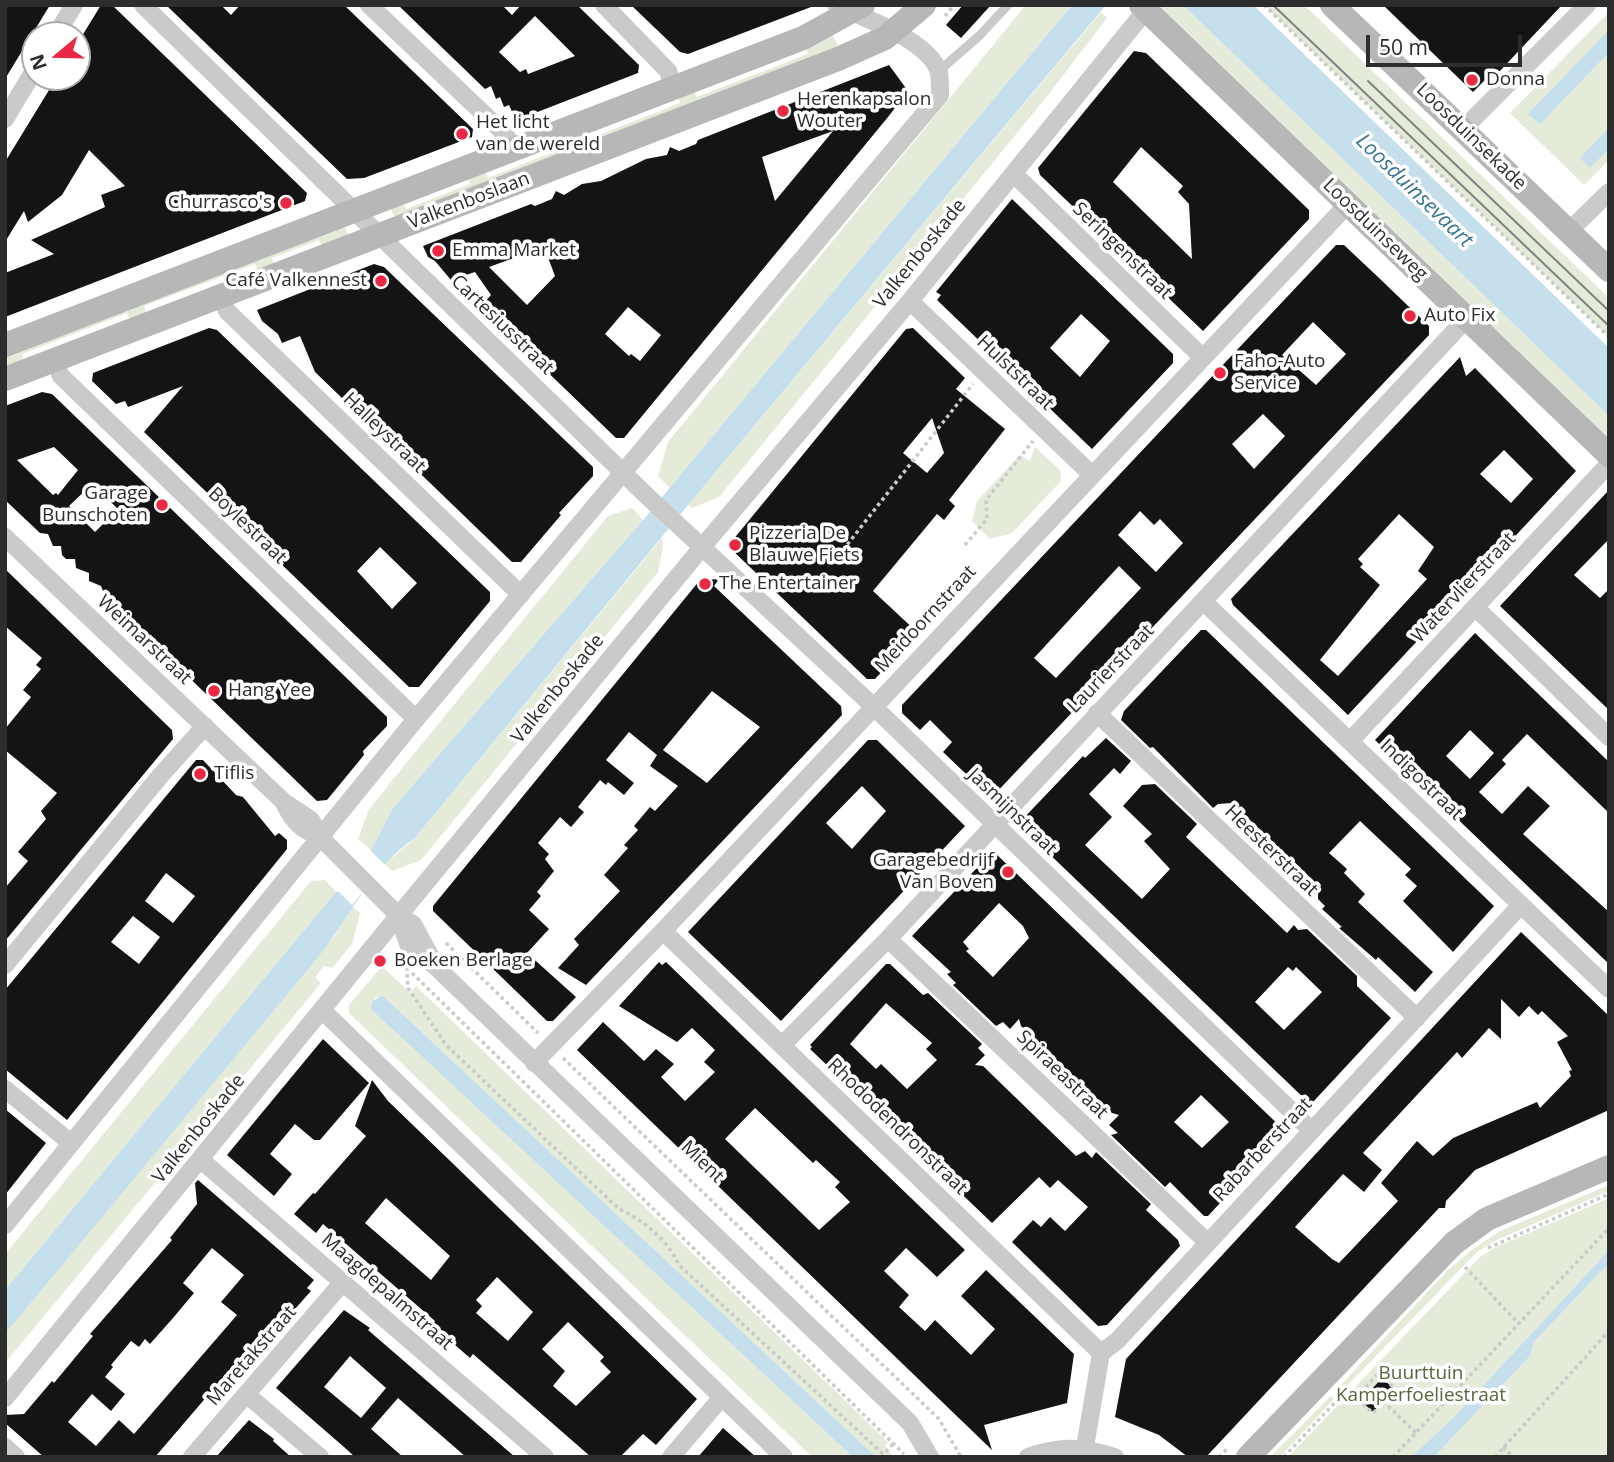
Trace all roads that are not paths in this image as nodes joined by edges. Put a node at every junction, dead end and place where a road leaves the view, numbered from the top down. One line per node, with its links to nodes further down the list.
1 (74, 5): 11 (street)
2 (143, 5): 22 (street, Cartesiusstraat)
3 (369, 5): 18 (street)
4 (604, 5): 14 (street)
5 (924, 5): 12 (street, Valkenboslaan)
6 (1008, 5): 13 (lane)
7 (1332, 5): 17 (street, Loosduinsekade)
8 (1581, 7): 17 (street)
9 (851, 8): 12 (street); 14 (street, Valkenboslaan)
10 (1144, 8): 19 (street, Valkenboskade); 21 (street, Loosduinseweg)
11 (64, 21)
12 (893, 31): 13 (street); 24 (street, Valkenboslaan)
13 (939, 71): 35 (street)
14 (674, 87): 18 (street, Valkenboslaan)
15 (22, 91): 16 (street)
16 (5, 119)
17 (1462, 129): 23 (street, Loosduinsekade)
18 (513, 149): 22 (street, Valkenboslaan)
19 (1014, 174): 27 (street, Valkenboskade); 30 (street, Seringenstraat)
20 (1609, 192): 23 (street)
21 (1348, 204): 28 (street, Loosduinseweg); 30 (street, Meidoornstraat)
22 (352, 211): 24 (street, Cartesiusstraat); 29 (street, Valkenboslaan)
23 (1568, 232): 25 (street, Loosduinsekade)
24 (380, 235): 26 (street, Valkenboslaan); 35 (street, Cartesiusstraat)
25 (1609, 270)
26 (221, 298): 31 (street, Valkenboslaan); 40 (street, Halleystraat)
27 (910, 301): 36 (street, Hulststraat); 39 (street, Valkenboskade)
28 (1466, 318): 33 (street, Loosduinseweg); 41 (street, Laurierstraat)
29 (5, 345)
30 (1202, 357): 36 (street, Meidoornstraat)
31 (54, 360): 32 (street, Valkenboslaan); 45 (street, Boylestraat)
32 (5, 379)
33 (1609, 455)
34 (1609, 464): 42 (street, Watervlierstraat)
35 (621, 471): 37 (street, Cartesiusstraat); 40 (street)
36 (1091, 474): 43 (street, Meidoornstraat)
37 (682, 528): 39 (street, Jasmijnstraat)
38 (5, 537): 46 (street, Weimarstraat)
39 (703, 546): 43 (street, Jasmijnstraat); 52 (street, Valkenboskade)
40 (521, 595): 45 (street)
41 (1204, 602): 44 (street, Laurierstraat); 48 (street, Indigostraat)
42 (1475, 607): 47 (street); 48 (street, Watervlierstraat)
43 (873, 706): 49 (street, Jasmijnstraat); 53 (street, Meidoornstraat)
44 (1097, 713): 49 (street, Laurierstraat); 59 (street, Heesterstraat)
45 (416, 719): 50 (street)
46 (205, 726): 50 (street, Weimarstraat); 55 (street)
47 (1609, 737)
48 (1350, 741): 51 (street, Indigostraat)
49 (994, 824): 54 (street, Laurierstraat); 63 (street, Jasmijnstraat)
50 (320, 837): 52 (street, Weimarstraat); 64 (street)
51 (1521, 905): 57 (street, Indigostraat); 59 (street, Rabarberstraat)
52 (399, 916): 56 (street); 56 (street); 58 (street, Valkenboskade)
53 (663, 931): 60 (street, Rhododendronstraat); 61 (street, Meidoornstraat)
54 (888, 939): 60 (street, Laurierstraat); 68 (street, Spiraeastraat)
55 (5, 965)
56 (435, 965): 61 (street)
57 (1609, 989)
58 (321, 1010): 65 (street, Valkenboskade); 72 (street)
59 (1417, 1018): 63 (street, Rabarberstraat)
60 (782, 1045): 70 (street, Rhododendronstraat)
61 (534, 1063): 82 (street)
62 (5, 1089): 64 (street)
63 (1310, 1129): 68 (street, Rabarberstraat)
64 (71, 1143): 67 (street)
65 (201, 1160): 69 (street, Maagdepalmstraat); 73 (street, Valkenboskade)
66 (1609, 1167): 85 (street)
67 (5, 1225)
68 (1207, 1242): 70 (street, Rabarberstraat)
69 (343, 1282): 71 (street, Maretakstraat); 79 (street, Maagdepalmstraat)
70 (1101, 1353): 75 (street)
71 (246, 1394): 77 (street, Maretakstraat); 78 (street)
72 (722, 1397): 80 (street); 81 (street)
73 (5, 1398)
74 (5, 1447): 76 (street)
75 (1085, 1447): 83 (street); 84 (street)
76 (16, 1457)
77 (192, 1457)
78 (320, 1457)
79 (545, 1457)
80 (671, 1457)
81 (784, 1457)
82 (930, 1457)
83 (1028, 1457)
84 (1115, 1457)
85 (1248, 1457)

